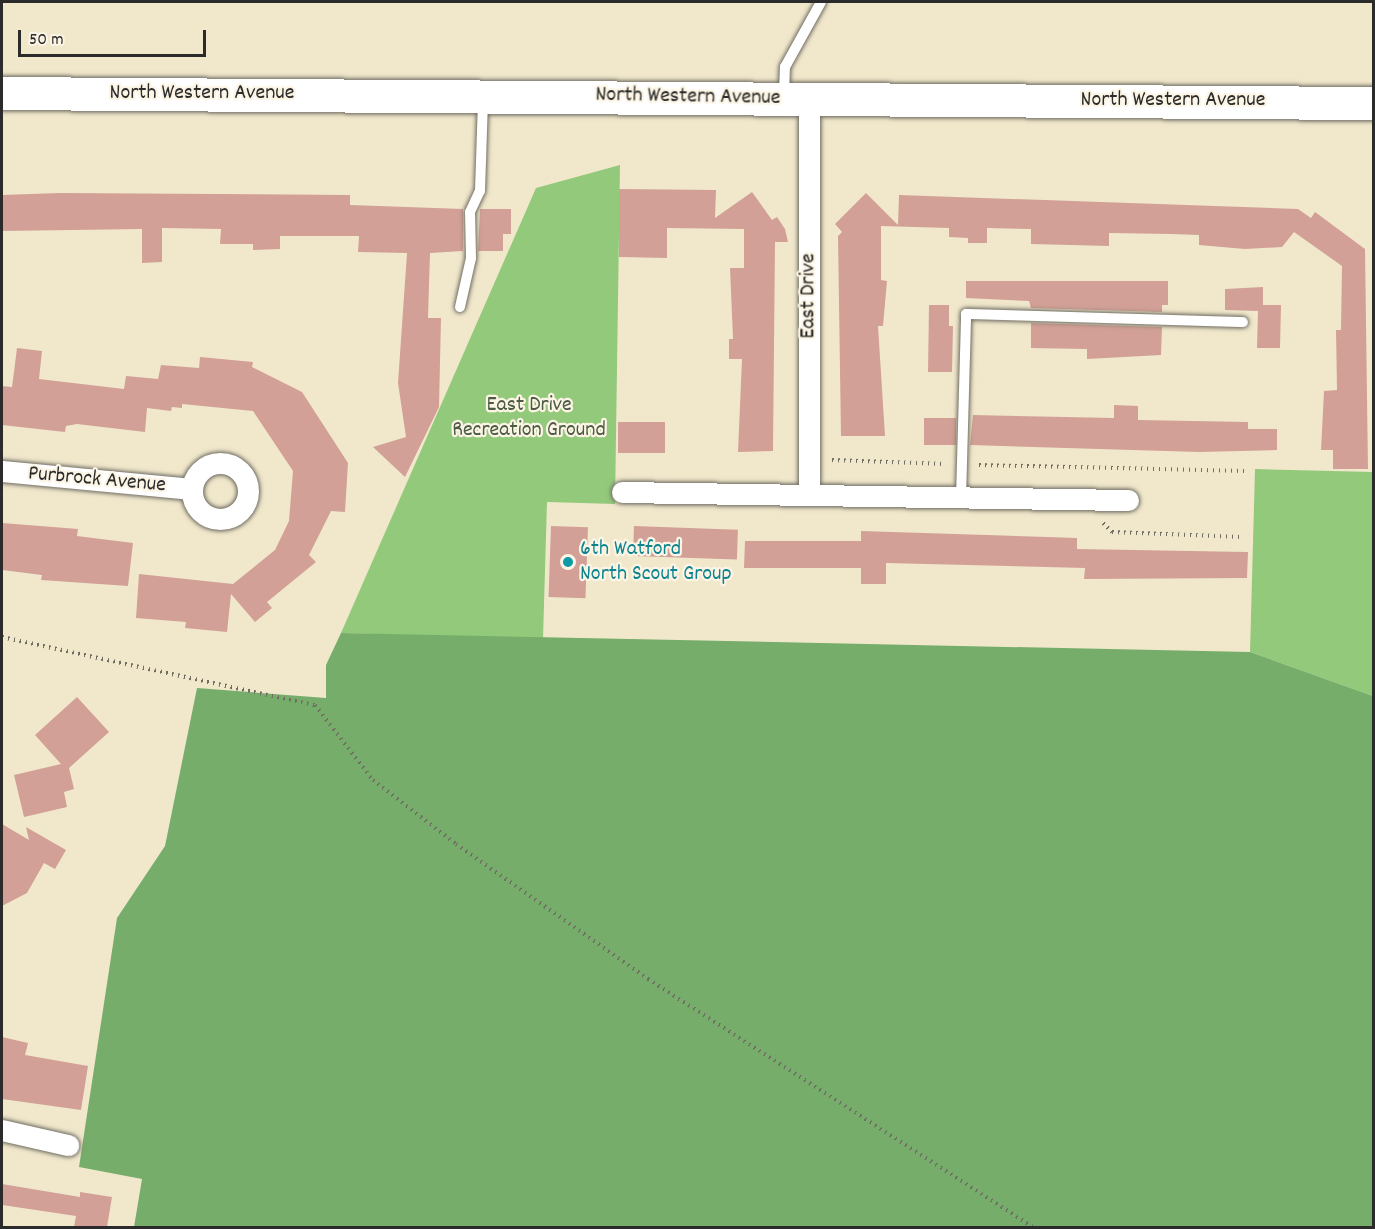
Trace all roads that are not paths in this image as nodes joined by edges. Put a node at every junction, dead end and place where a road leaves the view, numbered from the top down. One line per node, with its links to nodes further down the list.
1 (821, 2): 4 (lane)
2 (2, 93): 3 (highway, North Western Avenue)
3 (483, 95): 4 (highway, North Western Avenue); 6 (lane)
4 (796, 99): 5 (highway, North Western Avenue); 11 (street, East Drive)
5 (1374, 103)
6 (460, 307)
7 (1243, 322): 12 (lane)
8 (2, 471): 9 (street, Purbrock Avenue)
9 (192, 489)
10 (622, 492): 11 (street)
11 (809, 494): 12 (street)
12 (962, 498): 13 (street)
13 (1128, 500)
14 (2, 1130): 15 (street)
15 (68, 1145)

